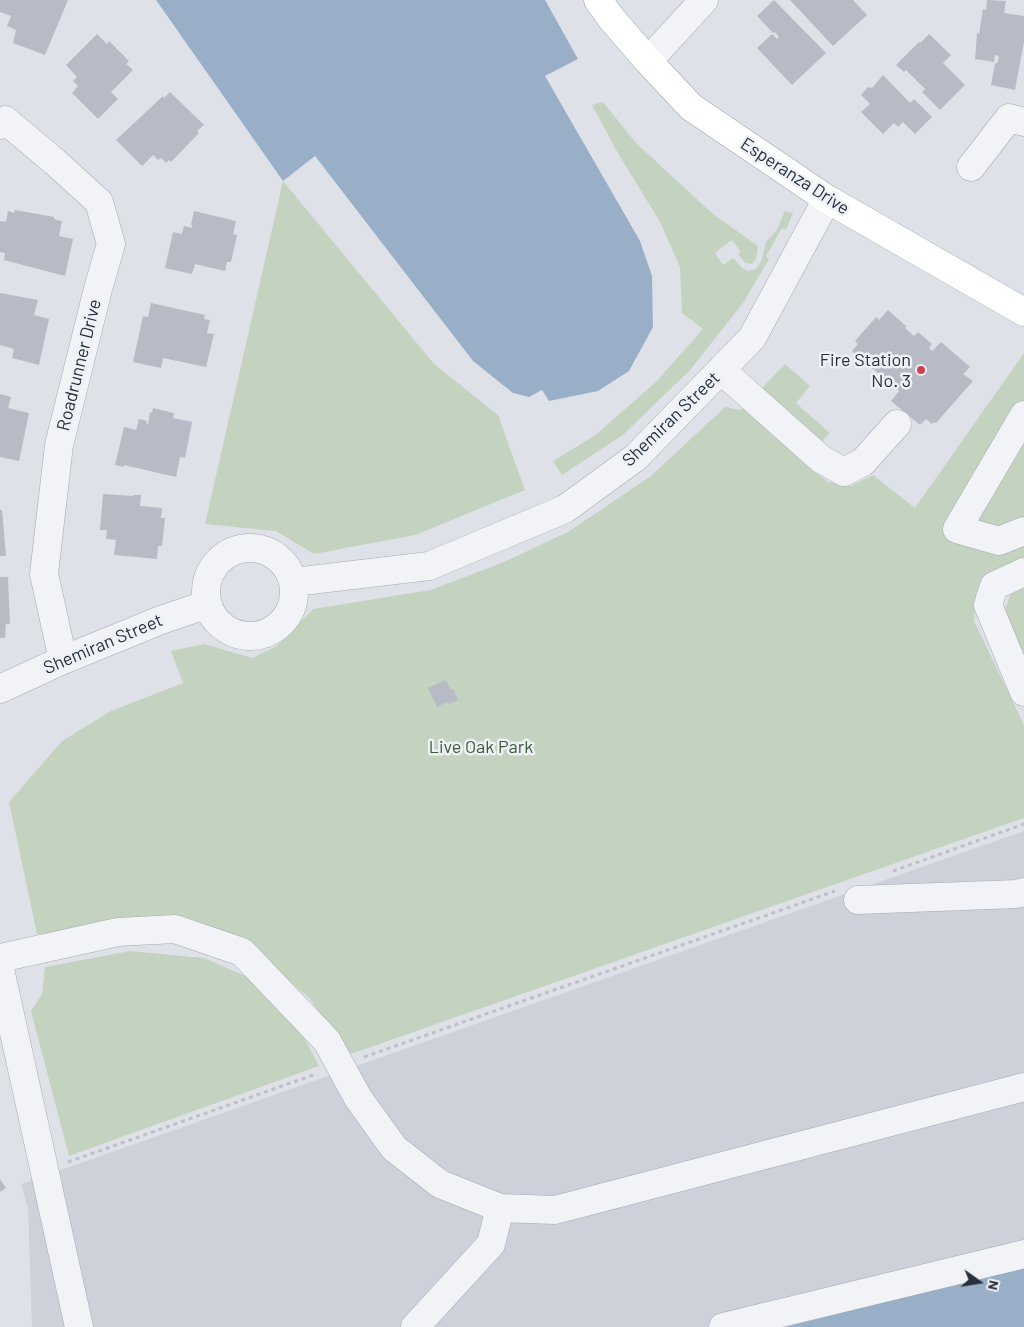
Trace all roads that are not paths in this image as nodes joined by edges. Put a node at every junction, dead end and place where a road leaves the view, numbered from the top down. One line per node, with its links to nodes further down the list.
1 (598, 0): 3 (main road, Esperanza Drive)
2 (704, 0): 3 (street)
3 (648, 61): 7 (main road, Esperanza Drive)
4 (1024, 122): 6 (street)
5 (0, 125): 16 (street, Roadrunner Drive)
6 (971, 167)
7 (828, 199): 8 (main road, Esperanza Drive); 9 (street, Shemiran Street)
8 (1024, 312)
9 (721, 370): 11 (street); 14 (street, Shemiran Street)
10 (1024, 415): 12 (street)
11 (897, 424)
12 (1024, 531)
13 (1024, 572): 18 (street)
14 (294, 582): 15 (street); 15 (street)
15 (208, 604): 16 (street, Shemiran Street)
16 (63, 660): 17 (street, Shemiran Street)
17 (0, 689)
18 (1024, 692)
19 (1024, 892): 20 (street)
20 (847, 896)
21 (0, 958): 24 (street)
22 (0, 969): 26 (street)
23 (1024, 1087): 24 (street)
24 (500, 1208): 27 (street)
25 (1024, 1254): 28 (street)
26 (79, 1327)
27 (415, 1327)
28 (723, 1327)

